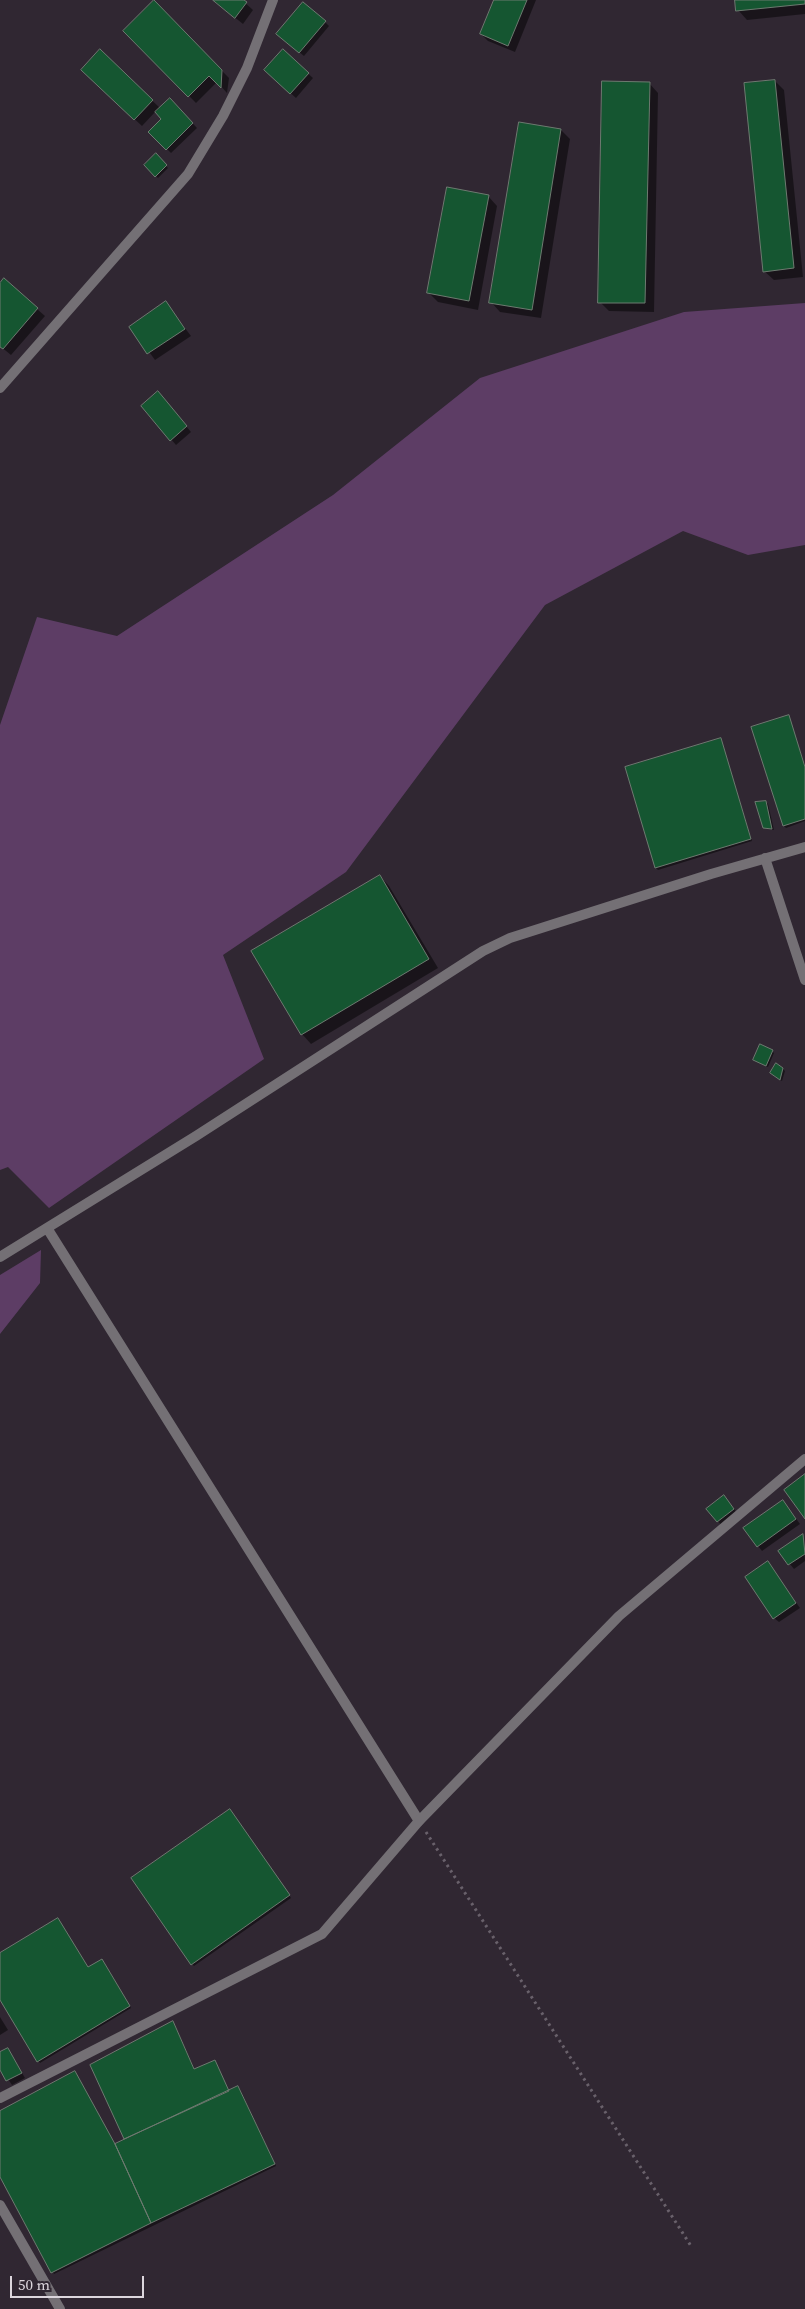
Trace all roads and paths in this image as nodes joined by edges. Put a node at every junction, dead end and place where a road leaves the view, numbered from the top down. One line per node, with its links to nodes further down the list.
1 (273, 0): 2 (street)
2 (0, 388)
3 (805, 847): 4 (street)
4 (765, 858): 5 (street); 6 (street)
5 (805, 980)
6 (47, 1228): 7 (street); 9 (street)
7 (0, 1257)
8 (805, 1459): 9 (street)
9 (419, 1820): 10 (street); 12 (path)
10 (0, 2098)
11 (0, 2204): 13 (street)
12 (691, 2246)
13 (60, 2309)

